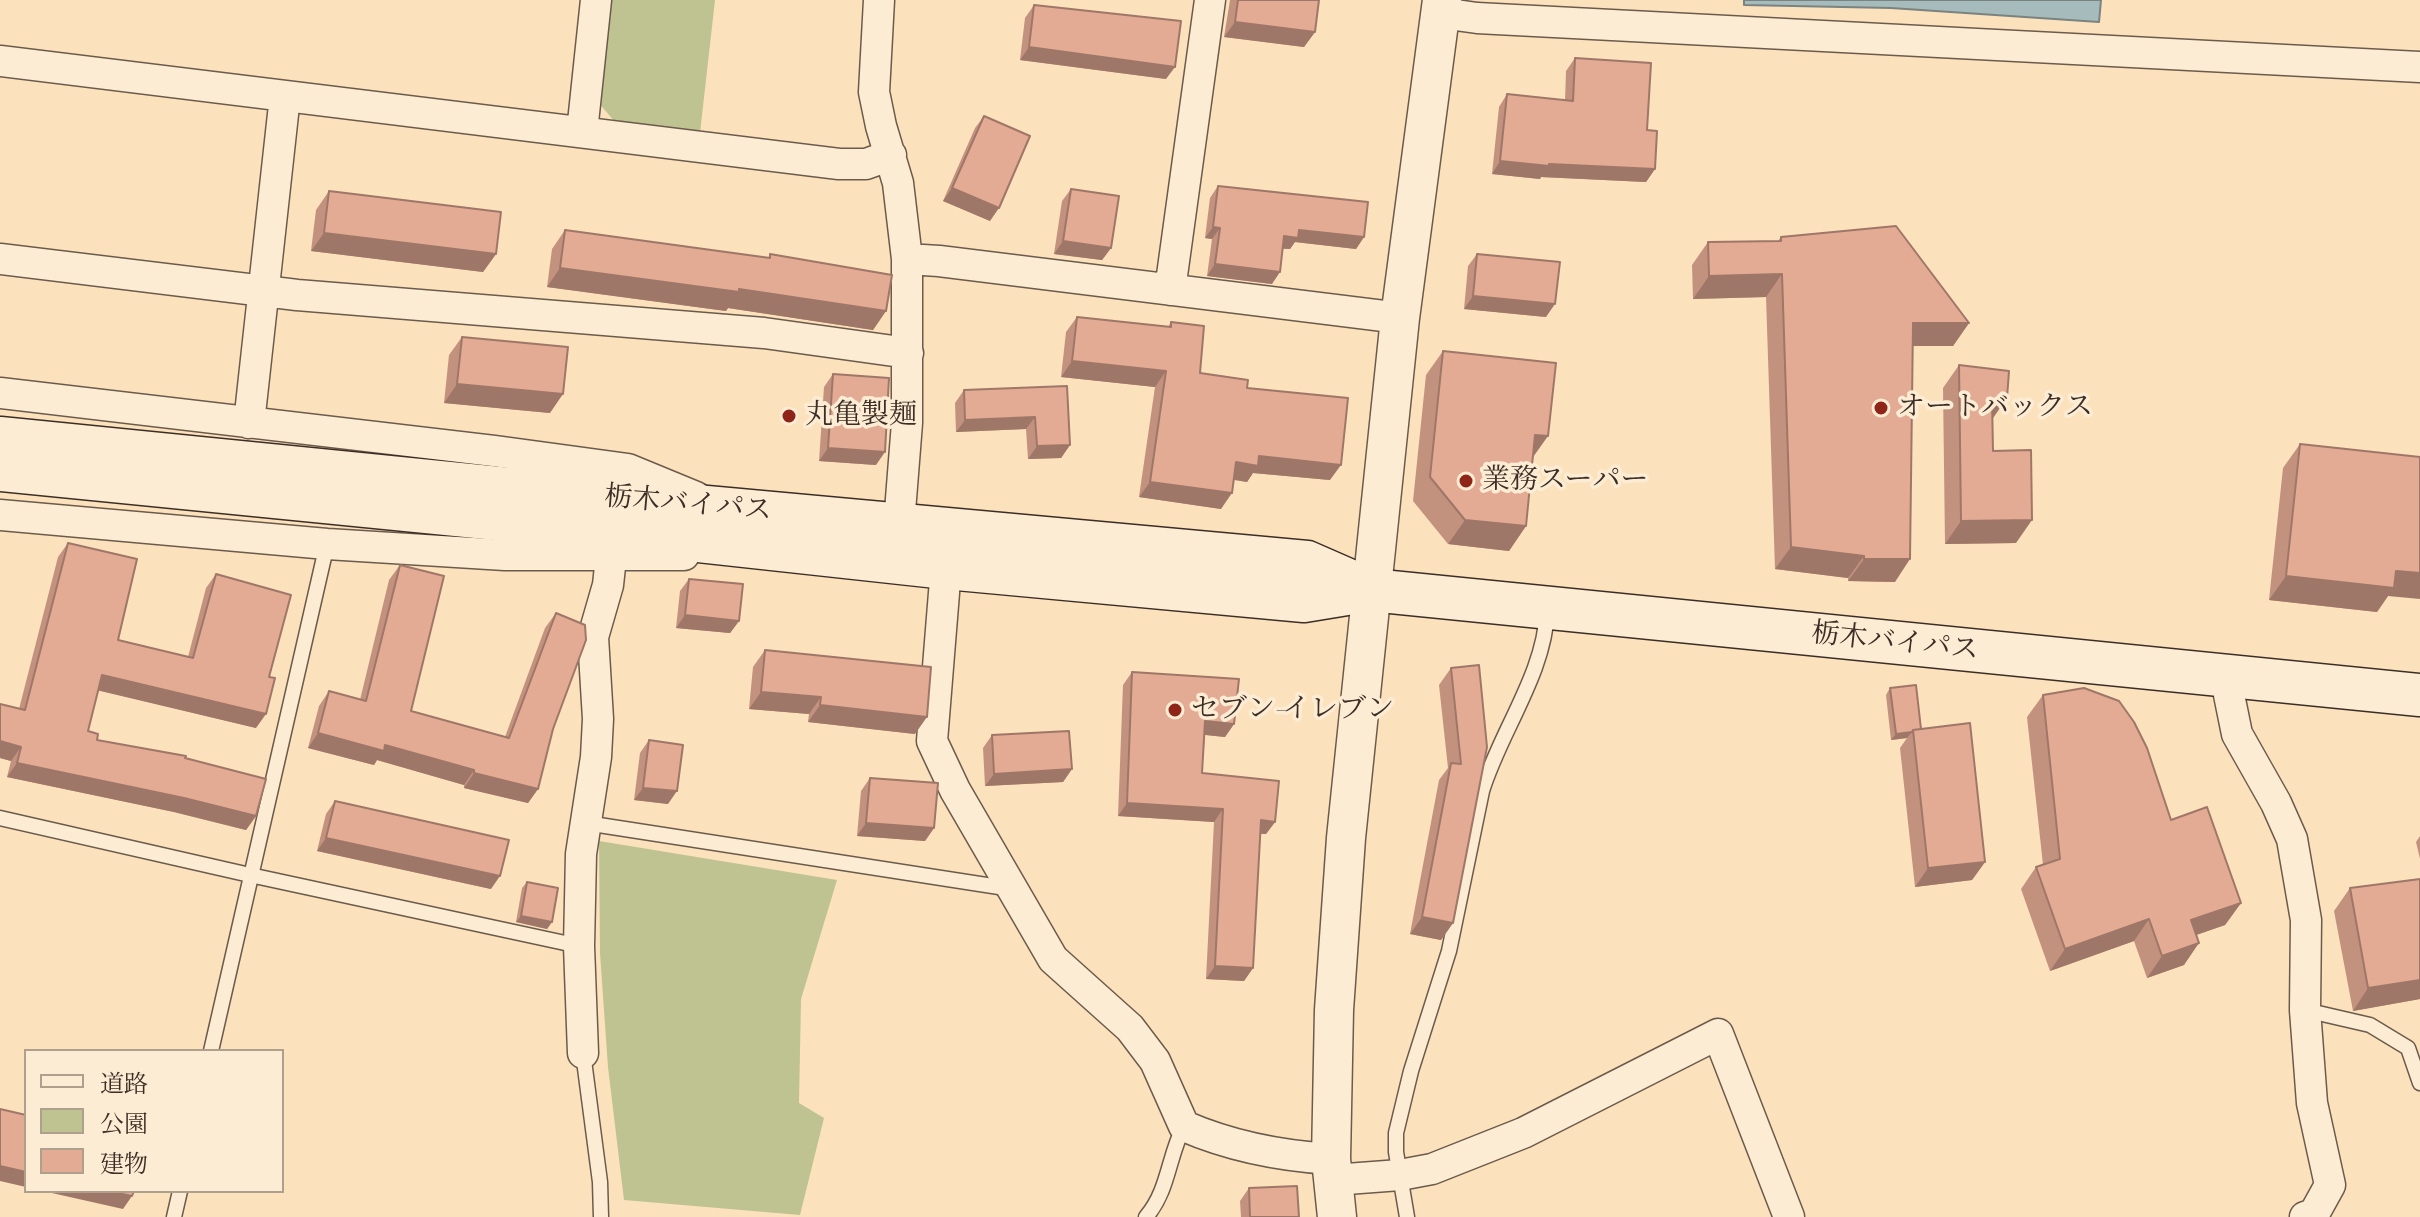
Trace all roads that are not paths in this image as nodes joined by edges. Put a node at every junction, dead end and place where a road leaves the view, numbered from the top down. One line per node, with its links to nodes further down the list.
1 (596, 0): 9 (street)
2 (879, 0): 10 (street)
3 (1210, 0): 13 (street)
4 (1441, 6): 5 (street); 15 (street)
5 (1674, 13): 7 (street)
6 (0, 61): 8 (street)
7 (2420, 67)
8 (285, 96): 9 (street); 14 (street)
9 (582, 132): 10 (street)
10 (891, 155): 12 (street)
11 (0, 259): 14 (street)
12 (907, 259): 13 (street); 16 (street)
13 (1170, 290): 15 (street)
14 (263, 291): 16 (street); 18 (street)
15 (1400, 318): 28 (street)
16 (908, 353): 23 (street)
17 (0, 393): 18 (street)
18 (249, 423): 21 (street)
19 (0, 438): 21 (main road, 栃木バイパス)
20 (0, 470): 25 (main road, 栃木バイパス)
21 (721, 508): 23 (main road, 栃木バイパス)
22 (0, 515): 24 (street)
23 (899, 524): 28 (main road, 栃木バイパス)
24 (327, 544): 26 (street); 34 (lane)
25 (741, 545): 26 (street); 27 (main road, 栃木バイパス)
26 (611, 557): 33 (street)
27 (946, 568): 28 (main road, 栃木バイパス); 35 (street)
28 (1371, 590): 29 (main road, 栃木バイパス); 42 (street)
29 (1547, 607): 30 (main road, 栃木バイパス); 43 (lane)
30 (2225, 675): 31 (main road, 栃木バイパス); 37 (street)
31 (2420, 695)
32 (0, 818): 34 (lane)
33 (586, 823): 35 (lane); 36 (street)
34 (250, 875): 36 (lane); 38 (lane)
35 (1014, 890): 41 (street)
36 (579, 946): 39 (street)
37 (2305, 1010): 40 (lane); 51 (street)
38 (211, 1049)
39 (583, 1053): 46 (lane)
40 (2420, 1083)
41 (1184, 1126): 42 (street); 47 (lane)
42 (1332, 1169): 43 (street); 48 (street)
43 (1400, 1175): 49 (lane); 50 (street)
44 (180, 1193): 45 (lane)
45 (174, 1217)
46 (601, 1217)
47 (1146, 1217)
48 (1337, 1217)
49 (1407, 1217)
50 (1789, 1217)
51 (2305, 1217)

